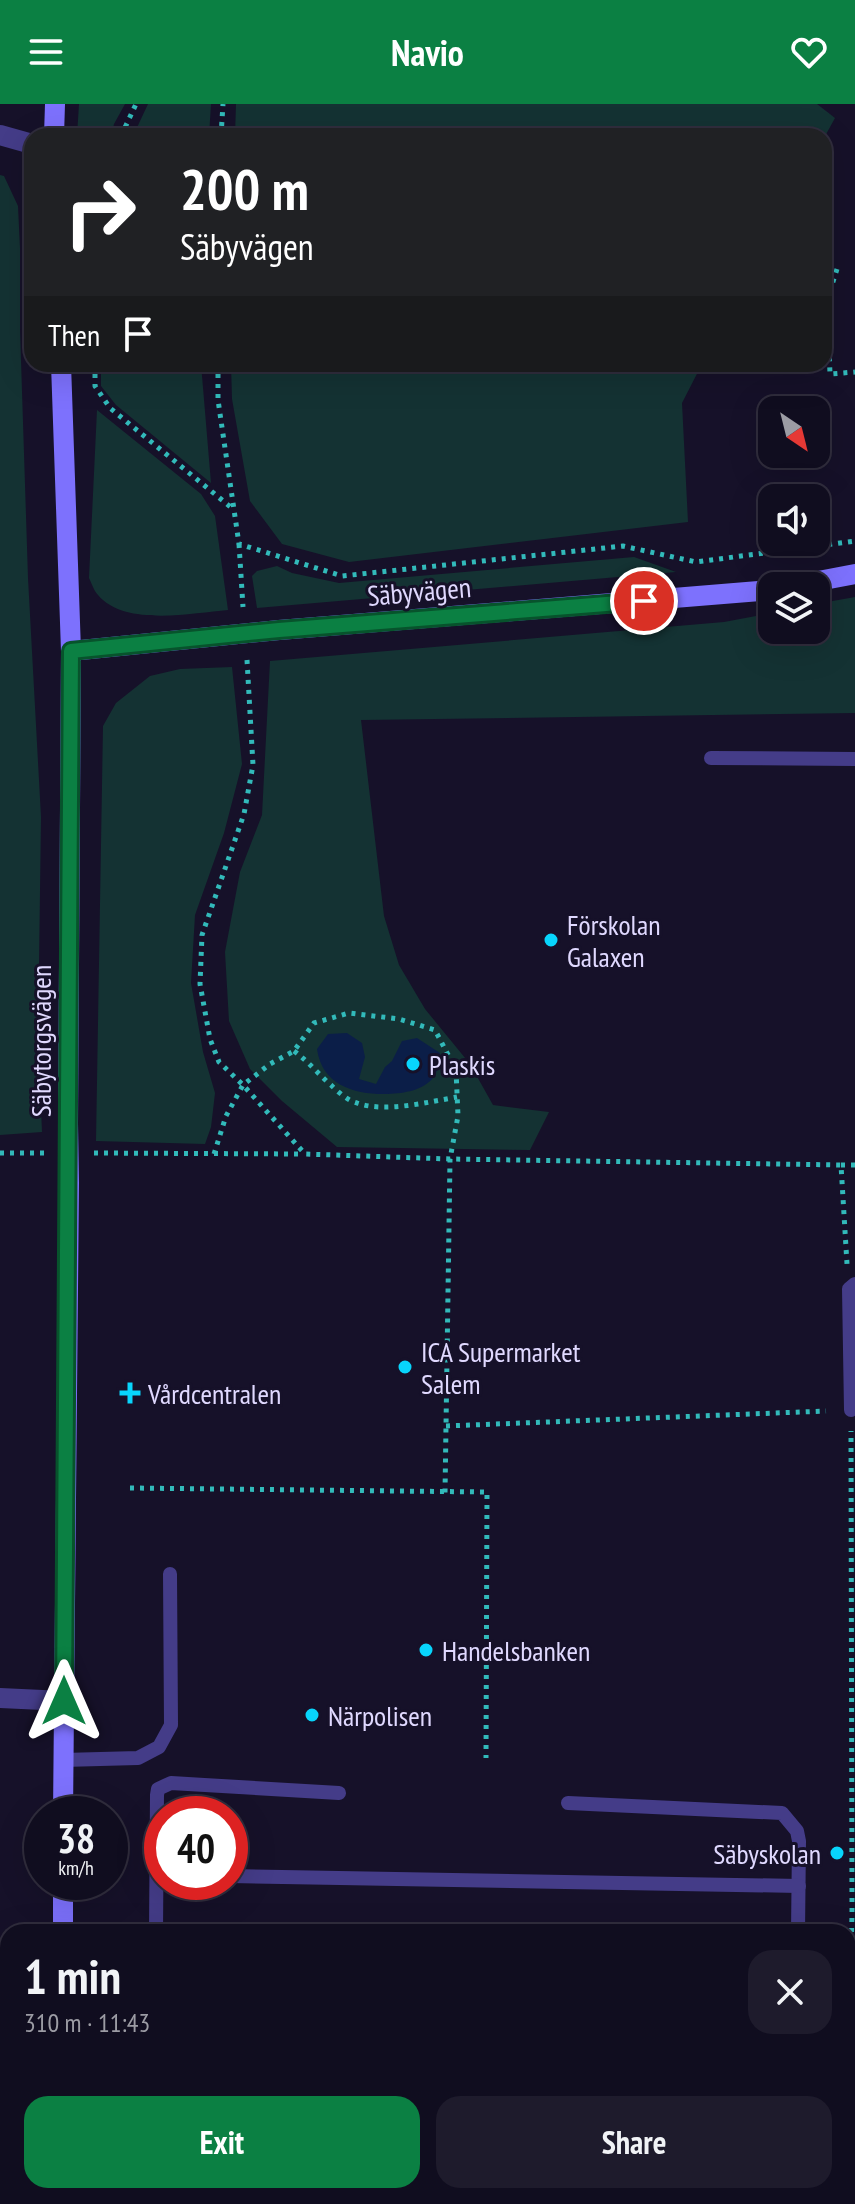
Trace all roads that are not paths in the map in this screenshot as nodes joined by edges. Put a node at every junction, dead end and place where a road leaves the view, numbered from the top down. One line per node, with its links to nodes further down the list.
1 (55, 104): 2 (street)
2 (54, 128)
3 (0, 135): 4 (street)
4 (24, 142)
5 (61, 372): 9 (street, Säbytorgsvägen)
6 (855, 574): 7 (street)
7 (830, 579)
8 (758, 591): 9 (street, Säbyvägen)
9 (71, 651): 16 (street, Säbytorgsvägen)
10 (711, 758): 11 (lane)
11 (855, 759)
12 (852, 1286): 13 (lane)
13 (851, 1410)
14 (170, 1574): 17 (lane)
15 (0, 1698): 16 (street)
16 (64, 1701): 17 (street, Säbytorgsvägen)
17 (63, 1760): 19 (street, Säbytorgsvägen)
18 (339, 1793): 20 (lane)
19 (63, 1796)
20 (157, 1796)
21 (568, 1803): 23 (lane)
22 (248, 1876): 23 (lane)
23 (799, 1886): 28 (lane)
24 (63, 1900): 26 (street)
25 (158, 1900): 27 (lane)
26 (63, 1924)
27 (156, 1924)
28 (798, 1924)

